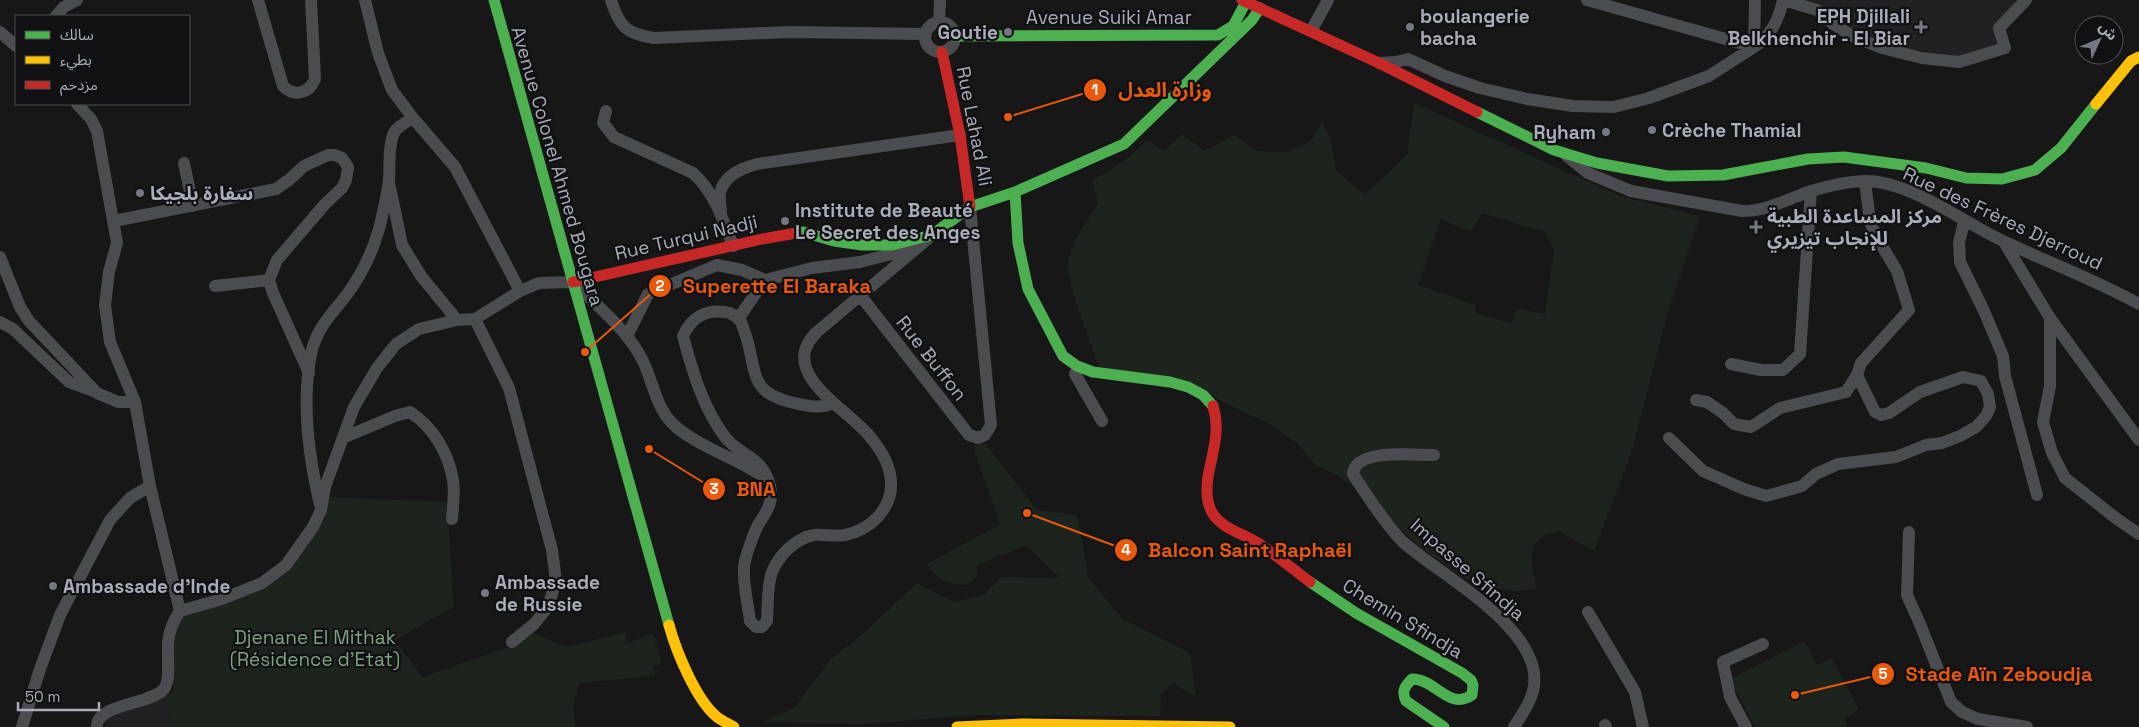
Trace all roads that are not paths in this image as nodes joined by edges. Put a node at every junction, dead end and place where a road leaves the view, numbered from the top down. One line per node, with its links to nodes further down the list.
1 (77, 0): 14 (street)
2 (258, 0): 3 (street)
3 (312, 0)
4 (365, 0): 29 (street)
5 (494, 0): 49 (street, Avenue Colonel Ahmed Bougara)
6 (611, 0): 19 (street)
7 (940, 0): 16 (street)
8 (1328, 0): 17 (street)
9 (1587, 0): 23 (street)
10 (1755, 0): 23 (street)
11 (1783, 0): 12 (street); 23 (street)
12 (2026, 0)
13 (1244, 1): 15 (street); 20 (street)
14 (58, 8)
15 (1260, 8): 17 (street); 20 (street)
16 (939, 22): 19 (street); 21 (street)
17 (1311, 31): 26 (street)
18 (0, 32): 22 (street)
19 (926, 34): 24 (street)
20 (1230, 34): 21 (street, Avenue Suiki Amar); 36 (street)
21 (955, 36): 24 (street)
22 (15, 45)
23 (1754, 47): 26 (street)
24 (942, 52): 30 (street, Rue Lahad Ali)
25 (2139, 58): 31 (street)
26 (1379, 63): 31 (street)
27 (78, 105): 40 (street)
28 (606, 111): 39 (street)
29 (413, 118): 33 (street); 51 (street)
30 (960, 135): 38 (street, Rue Lahad Ali); 39 (street)
31 (1563, 153): 35 (street, Rue des Frères Djerroud)
32 (184, 163): 37 (street)
33 (388, 181): 57 (street); 62 (street)
34 (1865, 181): 35 (street, Rue des Frères Djerroud); 41 (street, Rue des Frères Djerroud); 63 (street)
35 (1811, 191): 60 (street)
36 (1015, 192): 38 (street); 61 (street, Chemin Sfindja)
37 (193, 206): 40 (street); 47 (street)
38 (970, 207): 42 (street); 52 (street, Rue Buffon)
39 (721, 213): 44 (street)
40 (114, 221): 68 (street)
41 (1964, 222): 43 (street, Rue des Frères Djerroud); 64 (street)
42 (932, 235): 44 (street, Rue Turqui Nadji); 45 (street)
43 (2004, 242): 53 (street, Rue des Frères Djerroud); 55 (street)
44 (733, 246): 49 (street, Rue Turqui Nadji)
45 (918, 247): 48 (street); 52 (street)
46 (0, 257): 65 (street)
47 (269, 280): 50 (street); 62 (street)
48 (765, 280): 54 (street); 59 (street)
49 (572, 282): 51 (street, Rue Turqui Nadji); 59 (street); 90 (street, Avenue Colonel Ahmed Bougara)
50 (215, 286)
51 (520, 290): 56 (street, Rue Turqui Nadji)
52 (860, 295): 69 (street)
53 (2139, 304)
54 (738, 318): 69 (street); 75 (street)
55 (2050, 318): 73 (street); 81 (street)
56 (475, 319): 57 (street, Rue Turqui Nadji); 84 (street)
57 (457, 320): 71 (street, Rue Turqui Nadji)
58 (0, 322): 65 (street)
59 (627, 336): 75 (street)
60 (1731, 364)
61 (1078, 367): 70 (street); 93 (street, Chemin Sfindja)
62 (309, 373): 78 (street)
63 (1857, 374): 66 (street); 67 (street)
64 (2005, 376): 66 (street); 77 (street)
65 (97, 393): 68 (street)
66 (1988, 394): 72 (street)
67 (1696, 400)
68 (135, 402): 76 (street)
69 (832, 403): 75 (street)
70 (1102, 421)
71 (345, 437): 78 (street, Rue Turqui Nadji); 79 (street)
72 (1669, 438)
73 (2139, 440)
74 (1434, 455): 94 (street, Impasse Sfindja)
75 (768, 480)
76 (150, 486): 82 (street); 88 (street)
77 (2037, 495)
78 (321, 510): 82 (street, Rue Turqui Nadji)
79 (452, 519)
80 (1909, 532): 97 (street)
81 (2139, 534)
82 (180, 611): 89 (street)
83 (1588, 612): 95 (street)
84 (512, 642)
85 (1762, 644): 96 (street)
86 (1026, 725): 87 (street); 91 (street)
87 (1079, 726): 92 (street)
88 (22, 727)
89 (97, 727)
90 (734, 727)
91 (958, 727)
92 (1230, 727)
93 (1444, 727)
94 (1514, 727)
95 (1643, 727)
96 (1746, 727)
97 (2027, 727)

